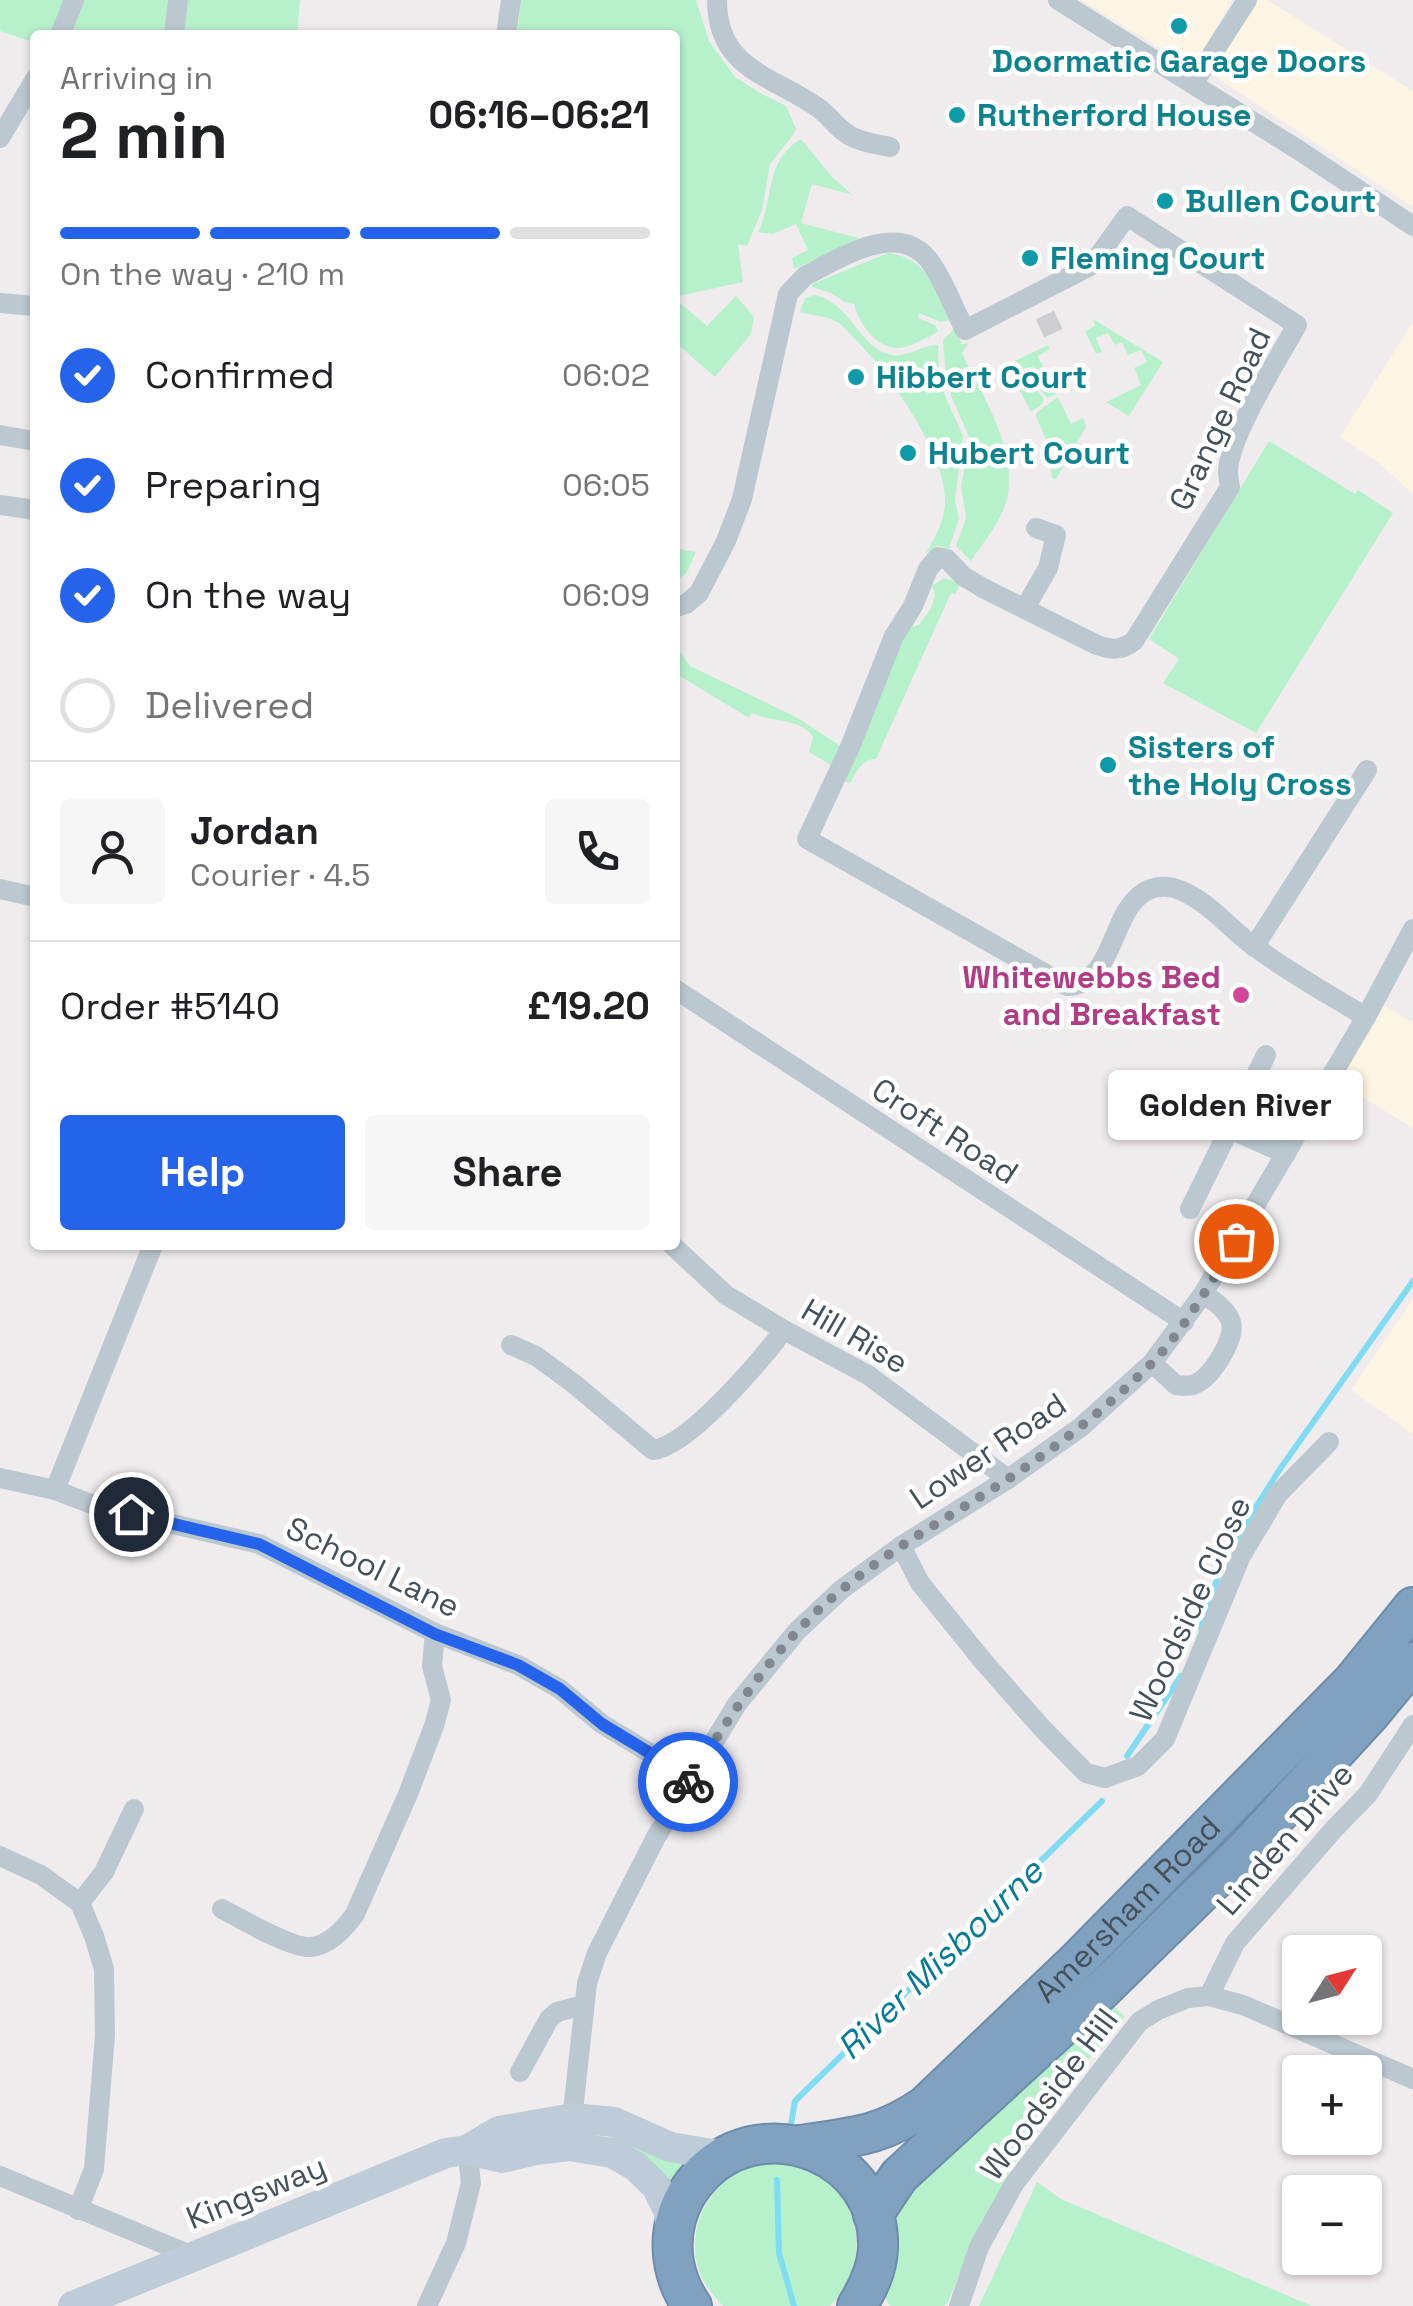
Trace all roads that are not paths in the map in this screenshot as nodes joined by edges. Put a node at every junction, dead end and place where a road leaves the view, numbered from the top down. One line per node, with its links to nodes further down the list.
1 (74, 0): 7 (street)
2 (178, 0): 8 (street)
3 (511, 0): 9 (street)
4 (717, 0): 13 (street)
5 (1058, 0): 10 (street)
6 (1247, 0): 10 (street)
7 (62, 30)
8 (175, 30)
9 (507, 30)
10 (1193, 84): 14 (street)
11 (30, 87): 12 (street)
12 (0, 138)
13 (890, 147)
14 (1413, 226)
15 (0, 304): 16 (street)
16 (30, 306)
17 (0, 435): 18 (street)
18 (30, 440)
19 (0, 505): 20 (street)
20 (30, 509)
21 (1036, 528): 23 (street)
22 (680, 605): 23 (street, Grange Road)
23 (1025, 608): 28 (street, Grange Road)
24 (1367, 770): 28 (street)
25 (0, 889): 26 (street)
26 (30, 895)
27 (1413, 929): 30 (street, Lower Road)
28 (1254, 947): 30 (street, Grange Road)
29 (680, 993): 38 (street, Croft Road)
30 (1366, 1017): 33 (street, Lower Road)
31 (1266, 1055): 32 (street)
32 (1228, 1128): 33 (street); 34 (street)
33 (1286, 1154): 37 (street, Lower Road)
34 (1190, 1209)
35 (151, 1250): 45 (street)
36 (678, 1250): 39 (street, Hill Rise)
37 (1204, 1294): 38 (street, Lower Road); 41 (street)
38 (1184, 1322): 41 (street, Lower Road)
39 (784, 1330): 40 (street); 44 (street, Hill Rise)
40 (511, 1345)
41 (1152, 1363): 44 (street, Lower Road)
42 (1329, 1442): 46 (street, Woodside Close)
43 (0, 1478): 45 (street, School Lane)
44 (1008, 1479): 46 (street, Lower Road)
45 (54, 1490): 48 (street, School Lane)
46 (901, 1546): 51 (street, Lower Road)
47 (1413, 1607): 61 (highway, Amersham Road)
48 (435, 1634): 51 (street, School Lane); 55 (street)
49 (1413, 1662): 66 (highway, Amersham Road)
50 (1413, 1726): 56 (street, Linden Drive)
51 (688, 1783): 57 (street, Lower Road)
52 (134, 1809): 54 (street)
53 (0, 1856): 54 (street)
54 (80, 1902): 65 (street)
55 (222, 1909)
56 (1210, 1996): 59 (street); 73 (street, Woodside Hill)
57 (584, 2004): 58 (street); 60 (street, Lower Road)
58 (520, 2072)
59 (1413, 2079)
60 (571, 2132): 62 (main road, Kingsway); 63 (main road, Kingsway); 67 (main road, Kingsway)
61 (800, 2145): 63 (highway, Amersham Road); 66 (highway)
62 (466, 2150): 68 (main road, Kingsway); 71 (street)
63 (725, 2156): 67 (highway)
64 (0, 2176): 65 (street)
65 (78, 2210): 68 (street)
66 (873, 2215): 72 (highway)
67 (672, 2233): 69 (highway)
68 (192, 2256): 70 (main road, Kingsway)
69 (684, 2299)
70 (73, 2306)
71 (428, 2306)
72 (857, 2306)
73 (959, 2306)

